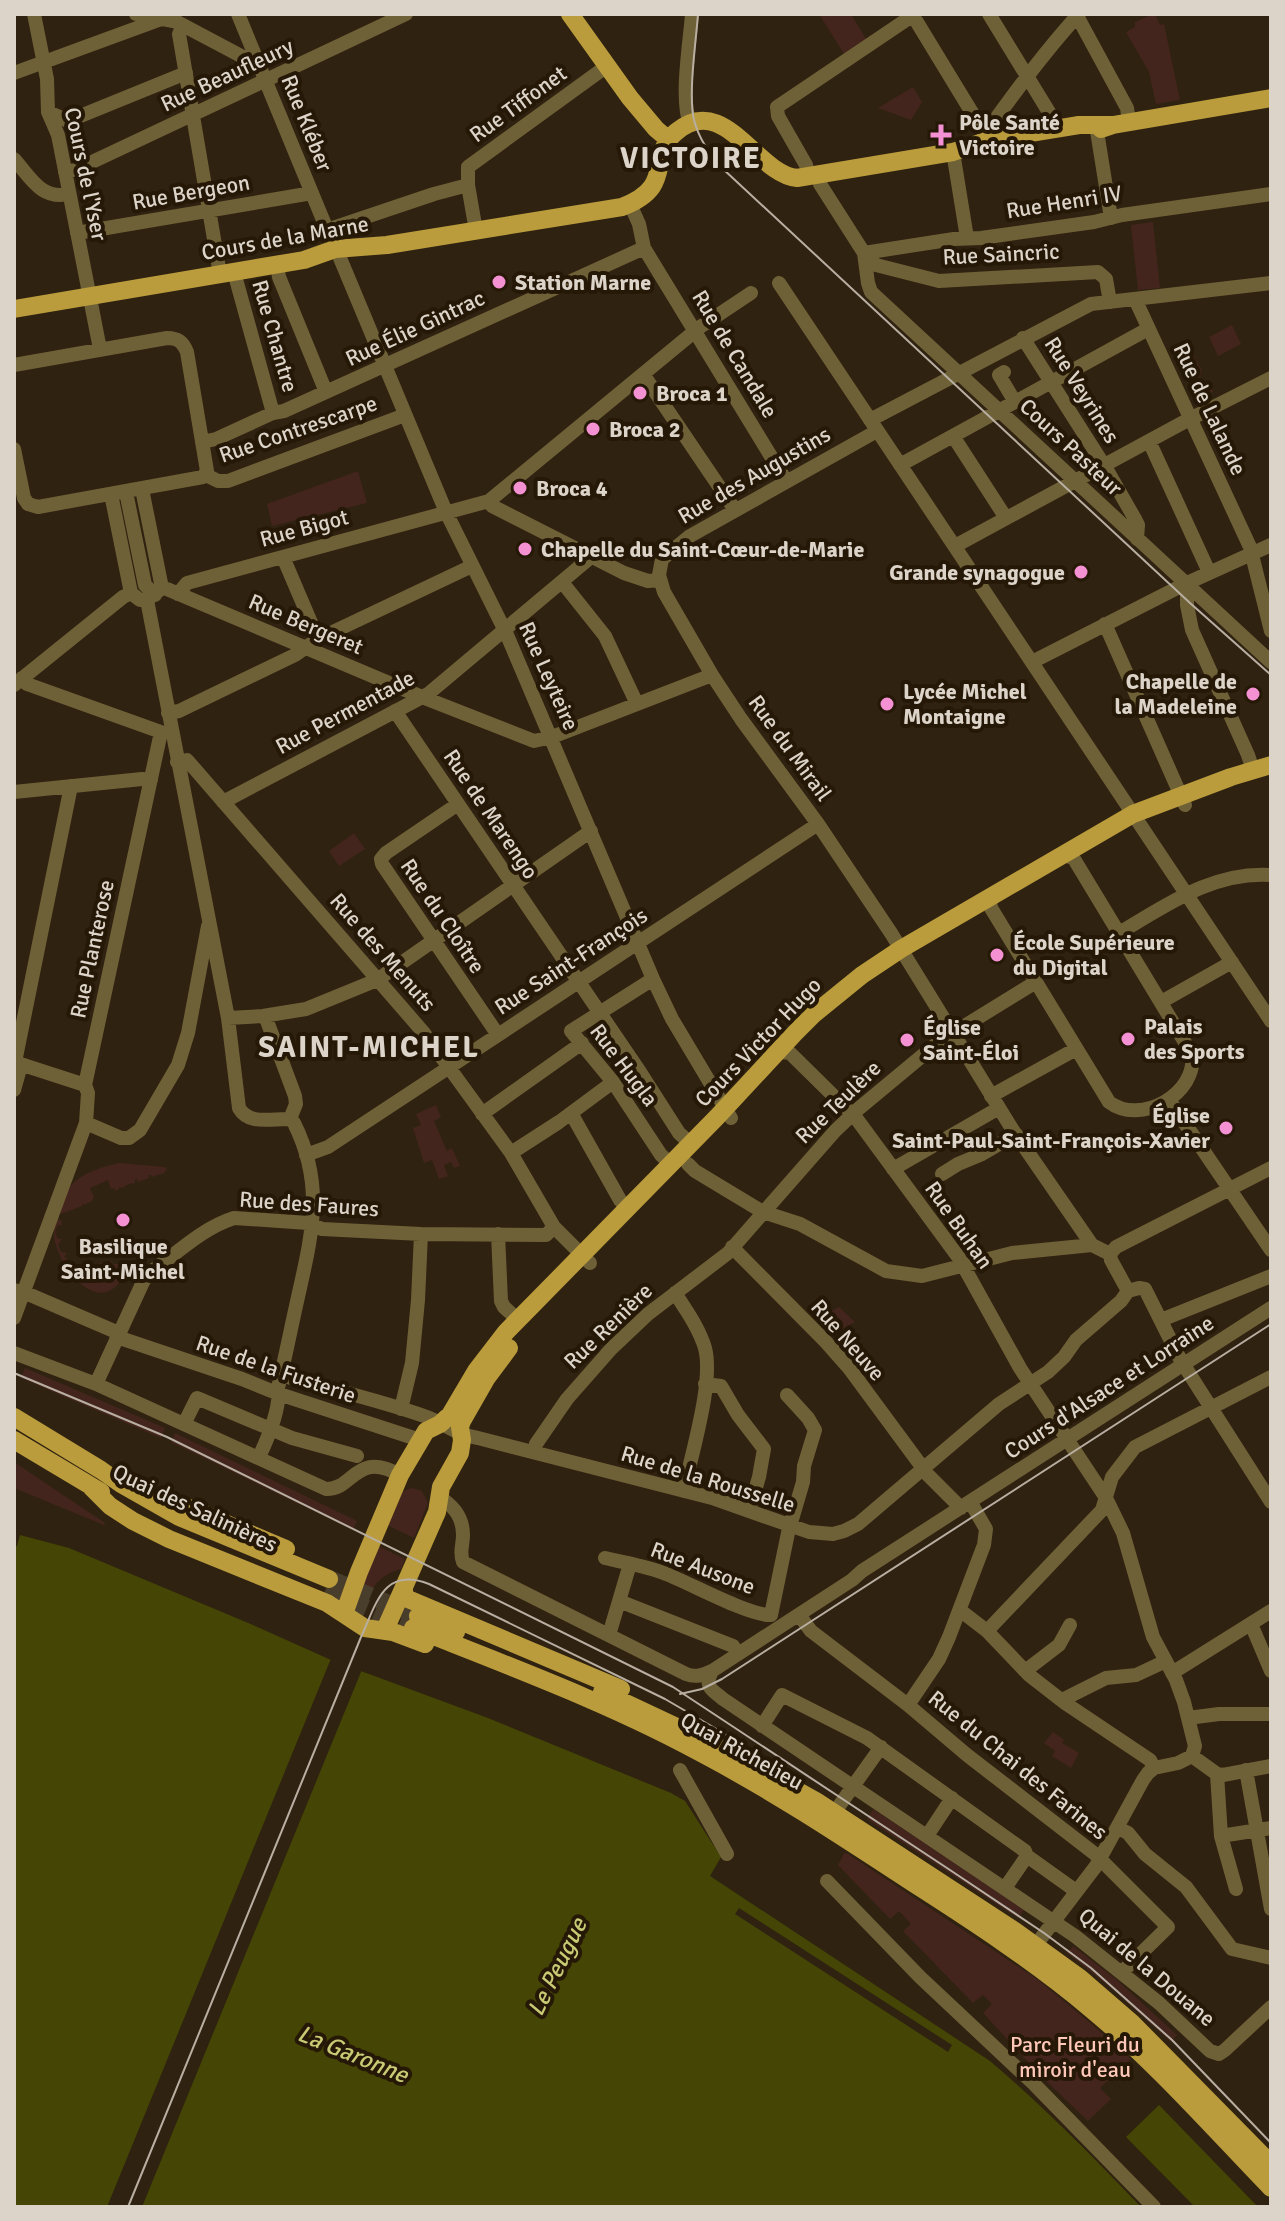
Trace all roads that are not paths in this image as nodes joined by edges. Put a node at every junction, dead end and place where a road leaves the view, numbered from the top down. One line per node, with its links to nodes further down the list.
1 (34, 14): 11 (street, Cours de l'Yser)
2 (136, 14): 10 (street)
3 (238, 14): 12 (street, Rue Kléber)
4 (406, 14): 17 (street, Rue Beaufleury)
5 (570, 14): 13 (main road)
6 (692, 14): 21 (street)
7 (913, 14): 24 (street); 29 (street)
8 (989, 14): 16 (street)
9 (1077, 14): 16 (street); 22 (street)
10 (173, 19): 11 (street); 12 (street); 15 (street, Rue Chantre)
11 (44, 62): 14 (street); 19 (street, Cours de l'Yser)
12 (260, 66): 17 (street, Rue Kléber)
13 (607, 66): 25 (main road); 30 (street, Rue Tiffonet)
14 (14, 73)
15 (186, 73): 19 (street); 20 (street, Rue Chantre)
16 (1028, 76): 23 (street); 24 (street)
17 (266, 81): 20 (street, Rue Beaufleury); 31 (street, Rue Kléber)
18 (1271, 98): 22 (main road)
19 (48, 112): 28 (street, Cours de l'Yser)
20 (193, 116): 28 (street, Rue Beaufleury); 35 (street, Rue Chantre)
21 (690, 124): 25 (main road); 29 (main road)
22 (1108, 126): 23 (main road); 26 (main road); 36 (street)
23 (1057, 129): 24 (main road)
24 (986, 137): 26 (main road)
25 (669, 140): 34 (main road)
26 (953, 152): 29 (main road); 40 (street)
27 (14, 159): 32 (street)
28 (65, 172): 32 (street, Cours de l'Yser)
29 (819, 175): 43 (street)
30 (468, 185): 37 (street); 38 (street)
31 (312, 193): 35 (street, Rue Bergeon); 37 (street, Rue Kléber)
32 (69, 194): 39 (street, Cours de l'Yser)
33 (1271, 194): 36 (street, Rue Henri IV)
34 (622, 207): 38 (main road, Cours de la Marne); 41 (street, Rue de Candale)
35 (209, 211): 39 (street, Rue Bergeon); 45 (street, Rue Chantre)
36 (1111, 218): 40 (street, Rue Henri IV)
37 (327, 230): 42 (street, Rue Kléber)
38 (476, 231): 42 (main road, Cours de la Marne)
39 (77, 233): 49 (street, Cours de l'Yser)
40 (967, 238): 43 (street, Rue Henri IV)
41 (644, 248): 54 (street, Rue de Candale); 58 (street, Rue Élie Gintrac)
42 (337, 253): 44 (main road, Cours de la Marne); 58 (street, Rue Leyteire)
43 (864, 253): 51 (street, Rue Saincric); 60 (street, Cours Pasteur)
44 (277, 264): 45 (main road, Cours de la Marne); 64 (street)
45 (227, 273): 49 (main road, Cours de la Marne); 67 (street, Rue Chantre)
46 (779, 283): 70 (street)
47 (1271, 283): 50 (street, Rue des Augustins)
48 (751, 293): 54 (street)
49 (89, 296): 52 (main road, Cours de la Marne); 56 (street, Cours de l'Yser)
50 (1135, 299): 51 (street, Rue des Augustins); 53 (street, Rue de Lalande)
51 (1110, 302): 55 (street, Rue des Augustins)
52 (14, 309)
53 (1148, 329): 63 (street); 69 (street, Rue de Lalande)
54 (695, 331): 61 (street); 78 (street, Rue de Candale)
55 (1023, 338): 60 (street, Rue des Augustins); 63 (street, Rue Veyrines)
56 (100, 349): 57 (street); 73 (street)
57 (14, 365)
58 (384, 366): 64 (street, Rue Élie Gintrac); 68 (street, Rue Leyteire)
59 (1004, 372): 65 (street)
60 (959, 373): 66 (street, Cours Pasteur); 70 (street, Rue des Augustins)
61 (643, 374): 82 (street); 84 (street)
62 (1271, 378): 69 (street)
63 (1050, 382): 65 (street); 76 (street, Rue Veyrines)
64 (326, 392): 67 (street, Rue Élie Gintrac)
65 (1015, 402): 66 (street)
66 (999, 410): 71 (street); 79 (street, Cours Pasteur)
67 (273, 413): 73 (street, Rue Élie Gintrac)
68 (405, 415): 77 (street, Rue Contrescarpe); 85 (street, Rue Leyteire)
69 (1190, 419): 72 (street); 91 (street, Rue de Lalande)
70 (874, 425): 75 (street); 78 (street, Rue des Augustins)
71 (953, 436): 75 (street); 87 (street)
72 (1149, 441): 76 (street); 96 (street)
73 (202, 442): 77 (street)
74 (14, 454): 83 (street)
75 (900, 465): 90 (street)
76 (1104, 466): 79 (street); 88 (street, Rue Veyrines)
77 (206, 475): 80 (street, Rue Contrescarpe)
78 (786, 481): 84 (street, Rue des Augustins)
79 (1075, 481): 87 (street); 88 (street, Cours Pasteur)
80 (142, 489): 81 (street, Rue Contrescarpe); 99 (street)
81 (119, 493): 83 (street, Rue Contrescarpe); 99 (street); 101 (street)
82 (489, 501): 85 (street, Rue Bigot); 93 (street)
83 (28, 504): 86 (street)
84 (735, 510): 95 (street, Rue des Augustins)
85 (446, 512): 92 (street, Rue Bigot); 94 (street, Rue Leyteire)
86 (14, 513)
87 (1006, 518): 90 (street)
88 (1137, 539): 98 (street, Cours Pasteur)
89 (1271, 545): 91 (street)
90 (955, 546): 107 (street)
91 (1252, 554): 96 (street); 104 (street, Rue de Lalande)
92 (283, 557): 100 (street, Rue Bigot); 105 (street)
93 (591, 557): 95 (street); 97 (street, Rue Permentade)
94 (472, 566): 103 (street, Rue Leyteire); 105 (street)
95 (660, 572): 109 (street, Rue du Mirail)
96 (1209, 572): 98 (street)
97 (562, 582): 103 (street, Rue Permentade); 112 (street)
98 (1188, 586): 102 (street); 108 (street, Cours Pasteur); 118 (street)
99 (155, 594): 100 (street, Rue Bergeret); 101 (street, Rue Bergeret); 114 (street)
100 (178, 594): 106 (street, Rue Bergeret)
101 (127, 595): 110 (street)
102 (1105, 624): 107 (street); 122 (street)
103 (505, 630): 111 (street, Rue Permentade); 116 (street, Rue Leyteire)
104 (1271, 631)
105 (318, 639): 106 (street)
106 (305, 648): 111 (street, Rue Bergeret); 114 (street)
107 (1032, 662): 125 (street)
108 (1271, 662)
109 (712, 675): 112 (street); 126 (street, Rue du Mirail)
110 (18, 681): 115 (street)
111 (422, 697): 113 (street, Rue Permentade); 116 (street, Rue Bergeret)
112 (637, 704): 116 (street)
113 (395, 711): 123 (street, Rue Permentade); 124 (street, Rue de Marengo)
114 (168, 713): 115 (street)
115 (166, 731): 117 (street); 119 (street, Rue Planterose)
116 (552, 737): 127 (street, Rue Leyteire)
117 (177, 762): 123 (street, Rue des Menuts); 133 (street)
118 (1265, 771): 122 (main road, Cours Victor Hugo)
119 (151, 780): 120 (street); 156 (street, Rue Planterose)
120 (71, 786): 121 (street); 153 (street)
121 (14, 792)
122 (1180, 794): 125 (main road, Cours Victor Hugo)
123 (223, 802): 140 (street, Rue des Menuts)
124 (458, 804): 130 (street, Rue de Marengo); 135 (street, Rue du Cloître)
125 (1136, 818): 128 (main road, Cours Victor Hugo); 131 (street)
126 (818, 824): 136 (street, Rue Saint-François); 137 (street, Rue du Mirail)
127 (591, 831): 130 (street); 136 (street, Rue Leyteire)
128 (1068, 856): 132 (main road, Cours Victor Hugo); 134 (street)
129 (1271, 875): 131 (street)
130 (513, 886): 135 (street); 141 (street, Rue de Marengo)
131 (1186, 893): 134 (street); 138 (street)
132 (993, 901): 137 (main road, Cours Victor Hugo); 142 (street)
133 (209, 918): 146 (street); 165 (street)
134 (1119, 933): 143 (street)
135 (434, 940): 140 (street); 149 (street, Rue du Cloître)
136 (638, 943): 139 (street, Rue Leyteire); 141 (street, Rue Saint-François)
137 (903, 954): 148 (street, Rue du Mirail); 152 (main road, Cours Victor Hugo)
138 (1232, 962): 143 (street); 147 (street)
139 (653, 979): 144 (street, Rue Hugla); 161 (street, Rue Leyteire)
140 (377, 980): 145 (street); 154 (street, Rue des Menuts)
141 (579, 982): 144 (street, Rue de Marengo); 149 (street, Rue Saint-François)
142 (1036, 982): 148 (street, Rue Teulère); 151 (street)
143 (1161, 1002): 158 (street)
144 (600, 1012): 150 (street, Rue Hugla); 167 (street, Rue de Marengo)
145 (263, 1016): 146 (street); 164 (street)
146 (228, 1018): 164 (street)
147 (1271, 1021)
148 (949, 1027): 159 (street, Rue du Mirail); 163 (street, Rue Teulère)
149 (498, 1035): 154 (street, Rue Saint-François)
150 (582, 1043): 155 (street, Rue Hugla); 162 (street)
151 (1076, 1049): 158 (street); 159 (street)
152 (782, 1053): 161 (main road, Cours Victor Hugo); 163 (street, Rue Buhan)
153 (17, 1063): 156 (street); 157 (street)
154 (449, 1068): 162 (street, Rue des Menuts); 169 (street, Rue Saint-François)
155 (613, 1082): 160 (street); 170 (street, Rue Hugla)
156 (86, 1089): 165 (street, Rue Planterose)
157 (14, 1090)
158 (1169, 1100): 174 (street)
159 (995, 1102): 166 (street, Rue du Mirail); 172 (street)
160 (571, 1113): 168 (street); 175 (street)
161 (728, 1113): 167 (main road, Cours Victor Hugo); 170 (main road, Cours Victor Hugo)
162 (482, 1114): 168 (street, Rue des Menuts)
163 (852, 1114): 172 (street, Rue Buhan); 176 (street, Rue Teulère)
164 (290, 1119): 169 (street)
165 (86, 1123): 188 (street, Rue Planterose)
166 (1016, 1134): 173 (street); 181 (street, Rue du Mirail)
167 (691, 1144): 170 (main road, Cours Victor Hugo)
168 (511, 1153): 178 (street, Rue des Menuts)
169 (306, 1155): 177 (street)
170 (679, 1164): 175 (main road, Cours Victor Hugo); 176 (street, Rue Hugla); 185 (main road, Cours Victor Hugo)
171 (1271, 1168): 174 (street)
172 (893, 1169): 186 (street, Rue Buhan)
173 (942, 1174)
174 (1228, 1189): 183 (street); 184 (street)
175 (628, 1209): 185 (main road, Cours Victor Hugo)
176 (763, 1212): 182 (street, Rue Renière); 186 (street, Rue Hugla)
177 (313, 1224): 179 (street, Rue des Faures); 195 (street, Rue des Faures); 198 (street)
178 (554, 1227): 180 (street, Rue des Faures); 185 (street, Rue des Menuts)
179 (421, 1234): 180 (street, Rue des Faures); 206 (street)
180 (498, 1234): 193 (street)
181 (1092, 1245): 184 (street); 186 (street, Rue Hugla)
182 (732, 1247): 190 (street, Rue Renière); 218 (street, Rue Neuve)
183 (1271, 1250)
184 (1110, 1254): 189 (street)
185 (586, 1259): 193 (main road, Cours Victor Hugo); 211 (main road, Cours Victor Hugo)
186 (963, 1266): 202 (street, Rue Buhan)
187 (1271, 1276): 194 (street)
188 (19, 1291): 192 (street, Rue Planterose); 195 (street, Rue de la Fusterie)
189 (1128, 1291): 194 (street); 202 (street, Rue de la Rousselle)
190 (675, 1293): 201 (street); 215 (street, Rue Renière)
191 (1271, 1308): 197 (street, Cours d'Alsace et Lorraine)
192 (14, 1318)
193 (518, 1320): 209 (main road, Cours Victor Hugo)
194 (1161, 1320): 197 (street)
195 (117, 1337): 200 (street, Rue des Faures); 203 (street, Rue de la Fusterie)
196 (14, 1353): 200 (street)
197 (1184, 1365): 205 (street); 214 (street, Cours d'Alsace et Lorraine)
198 (281, 1375): 203 (street); 206 (street, Rue de la Rousselle)
199 (1271, 1377): 205 (street)
200 (96, 1384): 208 (street)
201 (705, 1384): 222 (street); 227 (street)
202 (1031, 1384): 214 (street, Rue Buhan); 218 (street, Rue de la Rousselle)
203 (279, 1394): 210 (street); 213 (street, Rue de la Fusterie)
204 (787, 1395): 228 (street)
205 (1211, 1408): 224 (street); 225 (street)
206 (401, 1409): 209 (street, Rue de la Rousselle)
207 (14, 1417): 219 (main road, Quai des Salinières)
208 (184, 1424): 210 (street); 216 (street)
209 (440, 1424): 211 (street, Rue de la Rousselle); 213 (main road, Cours Victor Hugo)
210 (272, 1431): 216 (street); 217 (street)
211 (461, 1436): 215 (street, Rue de la Rousselle); 223 (main road, Cours Victor Hugo)
212 (14, 1440): 221 (main road, Quai des Salinières)
213 (420, 1440): 220 (main road, Cours Victor Hugo)
214 (1068, 1440): 224 (street, Rue Buhan); 226 (street, Cours d'Alsace et Lorraine)
215 (534, 1452): 222 (street, Rue de la Rousselle)
216 (259, 1457): 217 (street)
217 (361, 1462): 220 (street)
218 (923, 1468): 226 (street, Rue Neuve); 228 (street, Rue de la Rousselle)
219 (101, 1470): 221 (main road, Quai des Salinières); 231 (main road)
220 (400, 1475): 231 (main road, Cours Victor Hugo)
221 (91, 1487): 236 (main road)
222 (684, 1491): 227 (street, Rue de la Rousselle)
223 (439, 1497): 232 (main road, Cours Victor Hugo); 244 (street, Quai Richelieu)
224 (1106, 1498): 243 (street); 246 (street, Rue Buhan)
225 (1271, 1502)
226 (966, 1506): 234 (street); 237 (street, Cours d'Alsace et Lorraine)
227 (749, 1511): 228 (street, Rue de la Rousselle)
228 (789, 1527): 238 (street)
229 (605, 1558): 230 (street, Rue Ausone)
230 (630, 1564): 233 (street); 238 (street, Rue Ausone)
231 (359, 1572): 236 (main road, Cours Victor Hugo)
232 (404, 1588): 242 (main road, Cours Victor Hugo); 256 (main road)
233 (619, 1601): 244 (street); 245 (street)
234 (961, 1611): 243 (street); 251 (street)
235 (1271, 1611): 240 (street)
236 (344, 1614): 242 (main road)
237 (799, 1615): 238 (street, Cours d'Alsace et Lorraine); 251 (street)
238 (775, 1621): 245 (street, Cours d'Alsace et Lorraine)
239 (415, 1622): 256 (main road, Quai Richelieu)
240 (1251, 1624): 246 (street); 249 (street)
241 (1070, 1625): 248 (street)
242 (385, 1630): 256 (main road)
243 (987, 1631): 248 (street)
244 (609, 1635): 247 (street, Quai Richelieu)
245 (738, 1654): 247 (street, Cours d'Alsace et Lorraine)
246 (1169, 1667): 250 (street); 253 (street, Rue Buhan)
247 (712, 1671): 254 (street, Quai Richelieu)
248 (1025, 1671): 250 (street)
249 (1271, 1671)
250 (1062, 1700): 259 (street)
251 (908, 1705): 272 (street, Rue du Chai des Farines)
252 (1271, 1714): 253 (street)
253 (1188, 1718): 257 (street, Rue Buhan)
254 (762, 1726): 255 (street); 263 (street, Quai Richelieu)
255 (881, 1747): 263 (street); 264 (street)
256 (714, 1752): 265 (main road, Quai Richelieu); 279 (main road, Quai Richelieu)
257 (1192, 1756): 259 (street); 262 (street)
258 (1271, 1766): 261 (street)
259 (1154, 1768): 266 (street)
260 (680, 1770): 270 (street)
261 (1246, 1770): 262 (street); 267 (street)
262 (1217, 1774): 269 (street)
263 (853, 1786): 265 (street); 268 (street, Quai Richelieu)
264 (952, 1798): 268 (street); 271 (street)
265 (834, 1813): 279 (main road, Quai Richelieu)
266 (1118, 1828): 272 (street); 280 (street)
267 (1264, 1829): 269 (street); 277 (street)
268 (927, 1836): 274 (street, Quai Richelieu)
269 (1222, 1838): 275 (street)
270 (727, 1854)
271 (1027, 1856): 274 (street); 276 (street)
272 (1100, 1860): 276 (street); 281 (street, Rue du Chai des Farines)
273 (827, 1881): 286 (street)
274 (1005, 1888): 278 (street, Quai Richelieu)
275 (1236, 1889)
276 (1076, 1891): 278 (street)
277 (1271, 1909)
278 (1054, 1921): 279 (street); 281 (street, Quai de la Douane)
279 (1030, 1952): 283 (main road)
280 (1271, 1958)
281 (1122, 1972): 282 (street, Quai de la Douane)
282 (1271, 2007)
283 (1182, 2084): 284 (main road); 285 (main road)
284 (1271, 2164)
285 (1271, 2188)
286 (1154, 2207)

